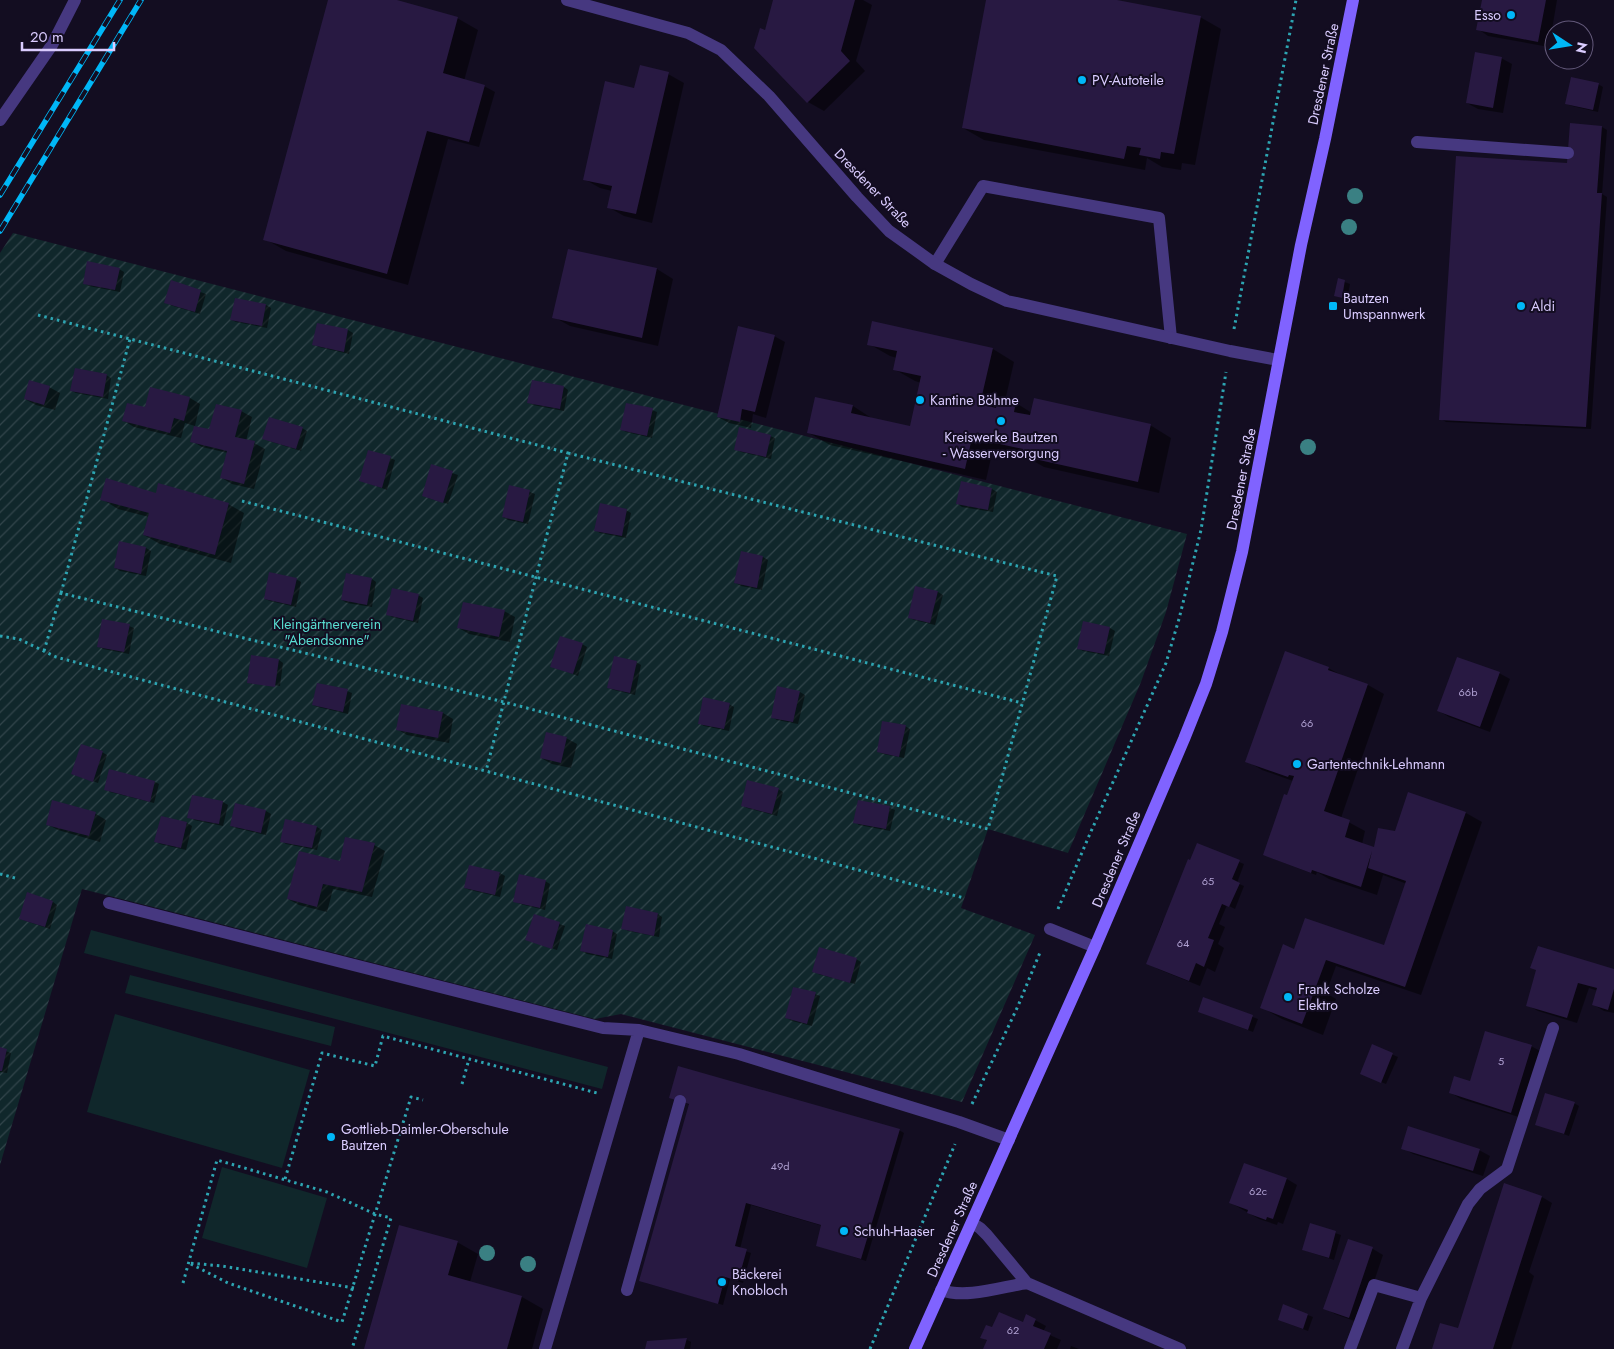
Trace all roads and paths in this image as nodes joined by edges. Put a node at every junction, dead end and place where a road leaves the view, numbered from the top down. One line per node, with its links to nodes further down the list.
1 (75, 0): 5 (street)
2 (567, 0): 8 (street, Dresdener Straße)
3 (1296, 0): 12 (path)
4 (1353, 0): 13 (main road, Dresdener Straße)
5 (0, 120)
6 (1417, 142): 7 (street)
7 (1568, 153)
8 (935, 264): 10 (street, Dresdener Straße); 10 (street)
9 (38, 314): 11 (path)
10 (1171, 338): 12 (street, Dresdener Straße)
11 (130, 339): 14 (path); 17 (path)
12 (1230, 350): 13 (street, Dresdener Straße); 27 (path)
13 (1278, 360): 28 (main road, Dresdener Straße)
14 (568, 453): 16 (path); 21 (path)
15 (242, 501): 16 (path)
16 (536, 578): 20 (path); 21 (path)
17 (61, 593): 19 (path); 20 (path)
18 (0, 636): 19 (path)
19 (44, 651): 22 (path)
20 (504, 702): 21 (path); 22 (path)
21 (1022, 703)
22 (486, 771): 25 (path)
23 (0, 874): 24 (path)
24 (15, 878)
25 (964, 898)
26 (109, 903): 30 (street)
27 (1050, 929): 28 (street); 36 (path)
28 (1095, 947): 37 (main road, Dresdener Straße)
29 (1553, 1028): 47 (street)
30 (639, 1030): 33 (street); 36 (street)
31 (469, 1059): 32 (path); 33 (path); 38 (path)
32 (462, 1084)
33 (618, 1099): 49 (street)
34 (423, 1100): 39 (path)
35 (680, 1101): 45 (street)
36 (963, 1123): 37 (street); 50 (path)
37 (1009, 1140): 40 (main road, Dresdener Straße)
38 (285, 1179): 39 (path); 41 (path)
39 (375, 1214): 44 (path); 48 (path)
40 (972, 1223): 43 (street); 46 (main road, Dresdener Straße)
41 (188, 1263): 42 (path); 44 (path); 44 (path)
42 (183, 1283)
43 (1027, 1283): 46 (street); 52 (street)
44 (354, 1288)
45 (627, 1290)
46 (941, 1290): 51 (main road, Dresdener Straße)
47 (1421, 1298): 53 (street); 54 (street)
48 (352, 1349)
49 (545, 1349)
50 (870, 1349)
51 (915, 1349)
52 (1180, 1349)
53 (1350, 1349)
54 (1402, 1349)

